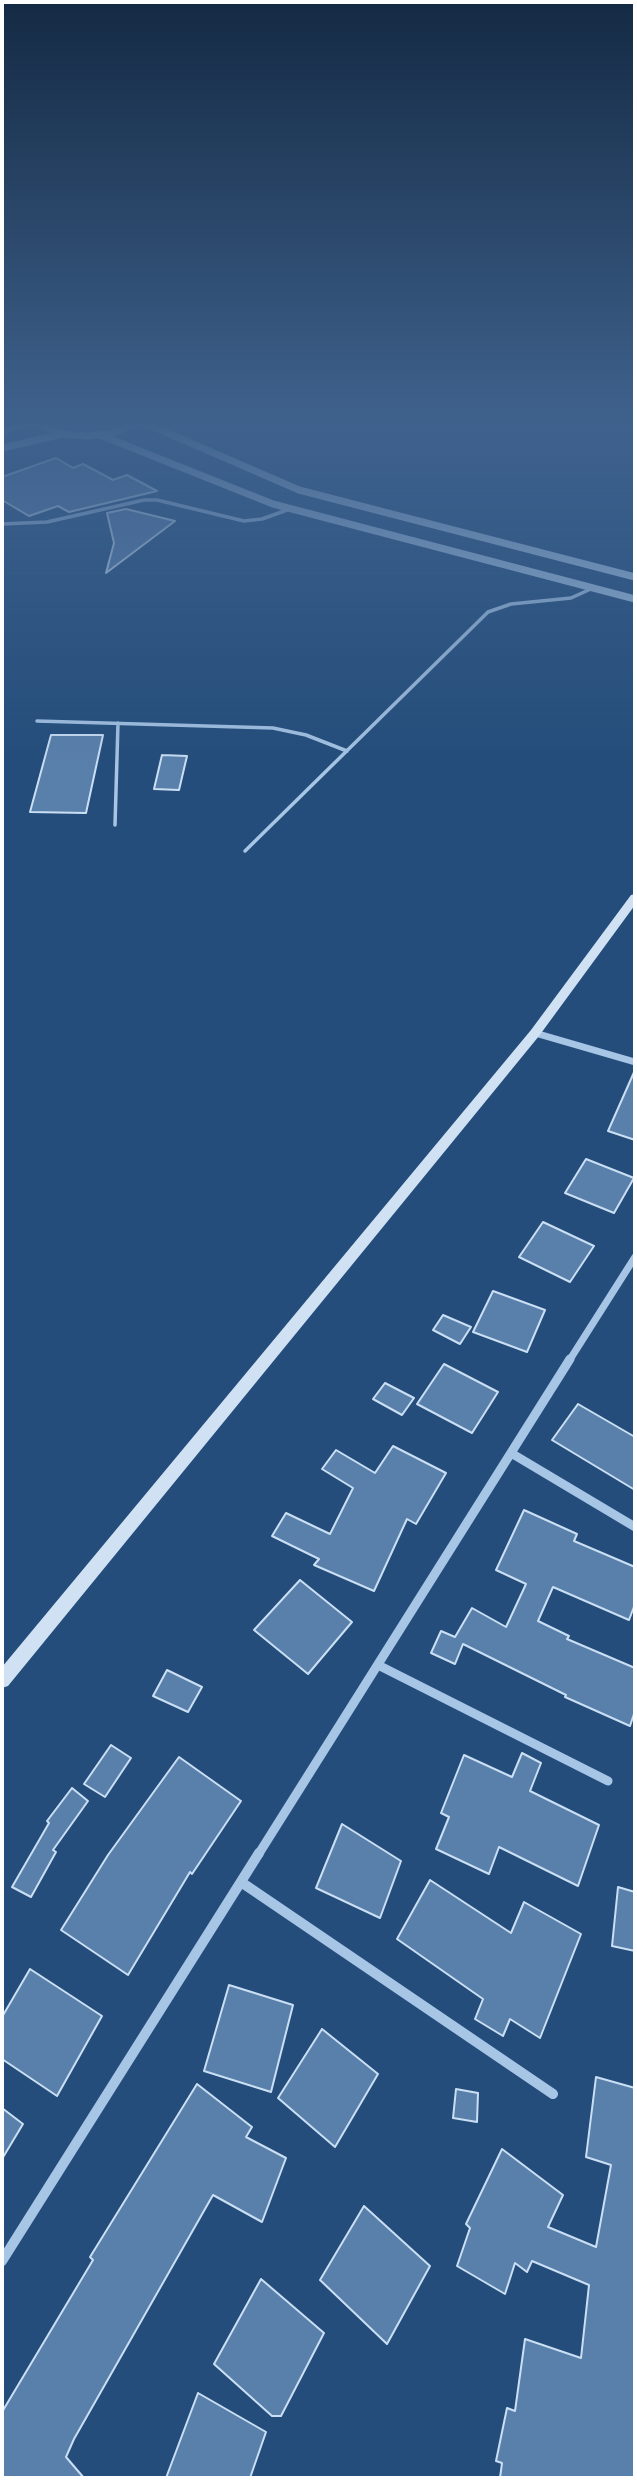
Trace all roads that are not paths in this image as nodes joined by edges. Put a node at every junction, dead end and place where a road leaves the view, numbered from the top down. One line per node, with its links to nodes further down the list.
1 (408, 540): 4 (street)
2 (489, 540): 3 (street)
3 (635, 577)
4 (593, 588): 5 (street); 8 (lane)
5 (635, 599)
6 (37, 721): 7 (lane)
7 (118, 723): 8 (lane); 9 (lane)
8 (347, 751): 10 (lane)
9 (115, 825)
10 (245, 851)
11 (635, 897): 12 (main road)
12 (535, 1032): 13 (street); 18 (main road)
13 (635, 1062)
14 (635, 1257): 15 (street)
15 (511, 1453): 16 (street); 17 (street)
16 (635, 1527)
17 (378, 1665): 19 (street); 20 (street)
18 (2, 1680)
19 (608, 1781)
20 (241, 1882): 21 (street); 22 (street)
21 (553, 2094)
22 (2, 2261)

